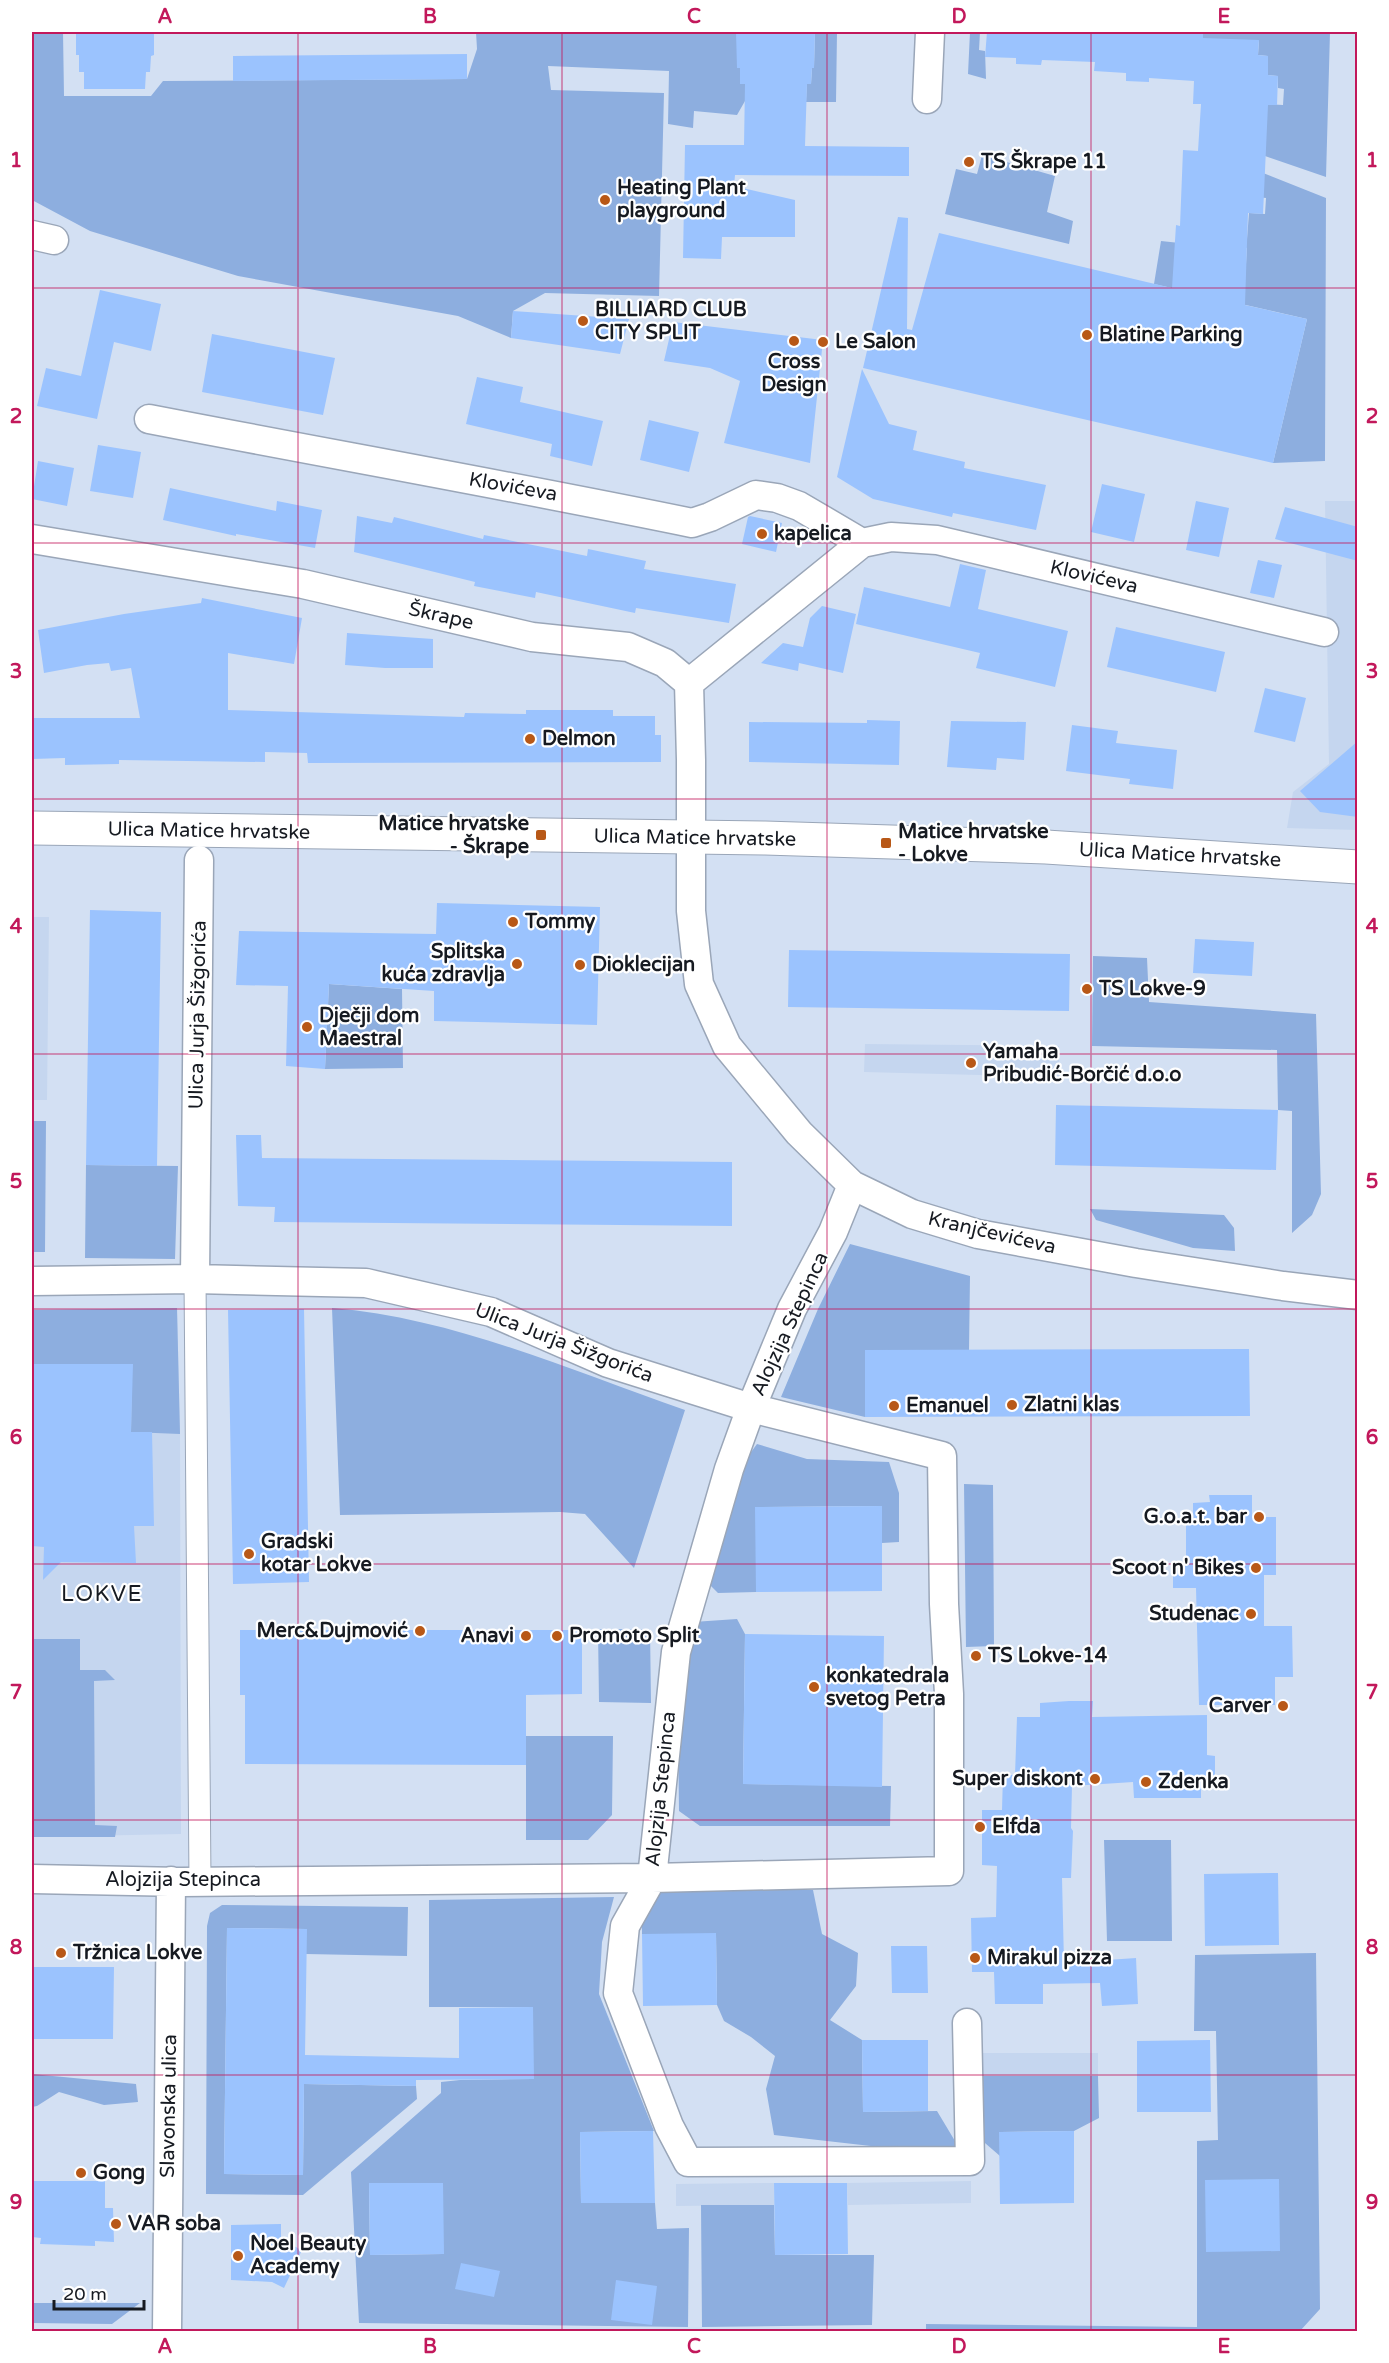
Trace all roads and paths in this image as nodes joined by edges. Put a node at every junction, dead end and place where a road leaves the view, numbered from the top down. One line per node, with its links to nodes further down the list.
1 (930, 32): 2 (street)
2 (927, 99)
3 (149, 419): 5 (street, Klovićeva)
4 (32, 539): 7 (street, Škrape)
5 (862, 543): 6 (street, Klovićeva); 7 (street, Klovićeva)
6 (1324, 632)
7 (689, 683): 9 (street)
8 (32, 828): 9 (street, Ulica Matice hrvatske)
9 (691, 838): 11 (street, Ulica Matice hrvatske); 12 (street, Kranjčevićeva)
10 (199, 860): 13 (street, Ulica Jurja Šižgorića)
11 (1358, 867)
12 (852, 1185): 15 (street, Kranjčevićeva); 16 (street, Alojzija Stepinca)
13 (195, 1279): 14 (street, Ulica Jurja Šižgorića); 16 (street, Ulica Jurja Šižgorića); 20 (street)
14 (32, 1281)
15 (1358, 1295)
16 (751, 1408): 17 (street, Alojzija Stepinca); 17 (street, Ulica Jurja Šižgorića)
17 (652, 1878): 20 (street, Alojzija Stepinca); 21 (street)
18 (32, 1879): 19 (street, Alojzija Stepinca)
19 (171, 1881): 20 (street, Alojzija Stepinca); 22 (street, Slavonska ulica)
20 (200, 1881)
21 (967, 2023)
22 (167, 2331)

